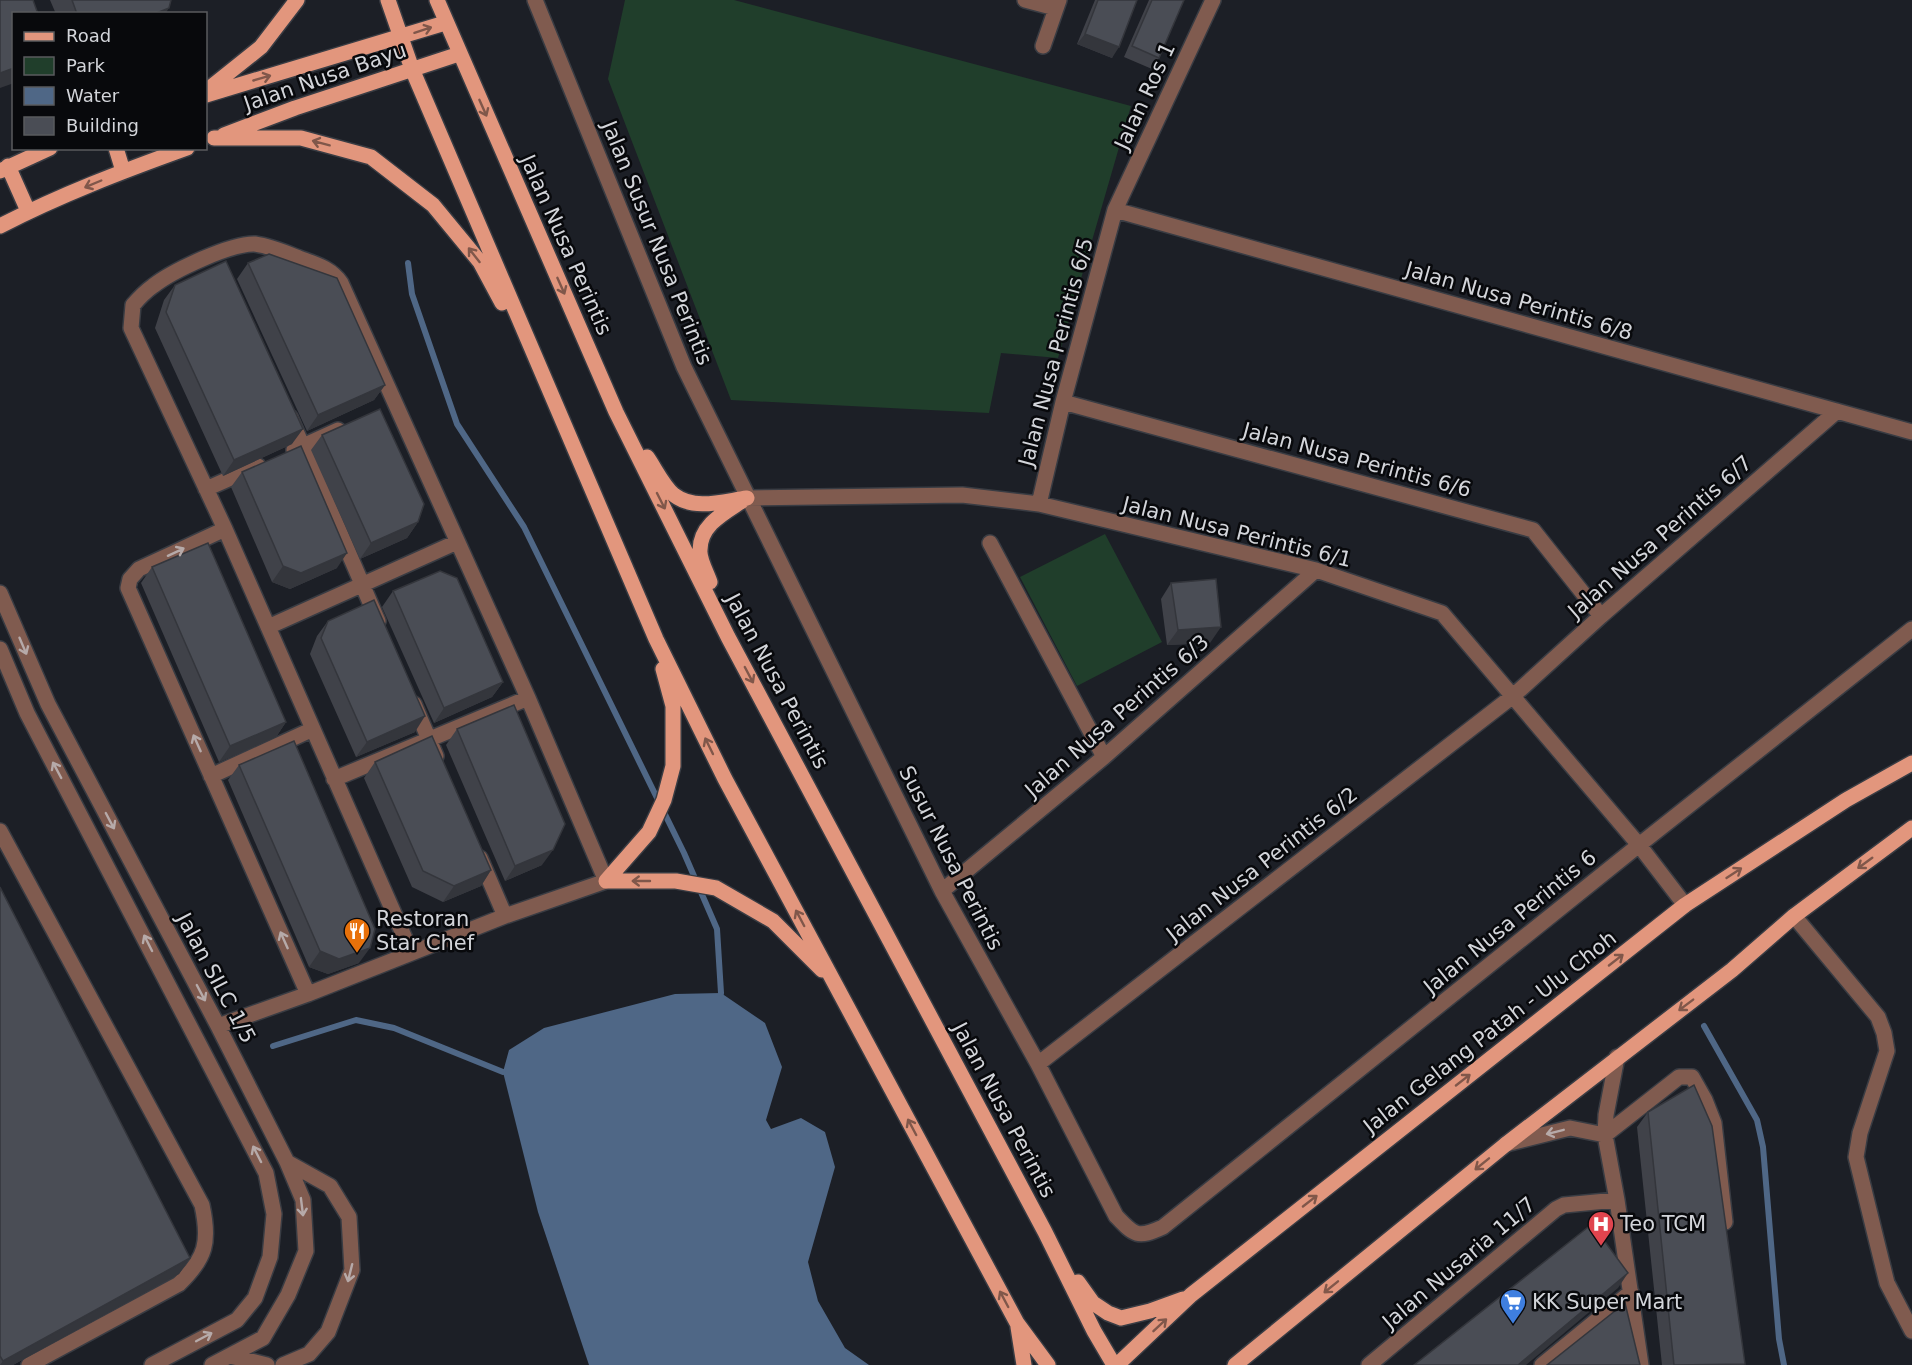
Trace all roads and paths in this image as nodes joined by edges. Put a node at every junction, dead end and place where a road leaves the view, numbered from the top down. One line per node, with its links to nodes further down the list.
1 (297, 0): 13 (main road)
2 (388, 0): 9 (main road)
3 (437, 0): 8 (main road, Jalan Nusa Perintis)
4 (535, 0): 33 (street, Jalan Susur Nusa Perintis)
5 (1025, 0): 7 (street)
6 (1213, 0): 21 (street, Jalan Ros 1)
7 (1057, 4): 10 (street)
8 (445, 23): 9 (main road, Jalan Nusa Bayu, one-way to 8); 11 (main road, Jalan Nusa Perintis)
9 (401, 37): 12 (main road); 14 (main road, Jalan Nusa Bayu, one-way to 9)
10 (1043, 46)
11 (459, 54): 12 (main road, Jalan Nusa Bayu); 28 (main road, Jalan Nusa Perintis, one-way to 28)
12 (412, 69): 15 (main road, Jalan Nusa Bayu); 24 (main road)
13 (207, 92)
14 (207, 93)
15 (210, 140): 24 (main road, one-way to 15)
16 (46, 150): 19 (main road)
17 (117, 150): 20 (main road)
18 (181, 150): 20 (main road)
19 (4, 169): 22 (main road)
20 (123, 171): 22 (main road, one-way to 22)
21 (1115, 210): 25 (street, Jalan Nusa Perintis 6/5); 27 (street, Jalan Nusa Perintis 6/8)
22 (28, 211): 23 (main road)
23 (0, 226)
24 (544, 379): 46 (main road)
25 (1063, 402): 34 (street, Jalan Nusa Perintis 6/5); 41 (street, Jalan Nusa Perintis 6/6)
26 (284, 403): 31 (street)
27 (1837, 411): 30 (street, Jalan Nusa Perintis 6/8); 41 (street, Jalan Nusa Perintis 6/7)
28 (616, 412): 33 (main road); 45 (main road, Jalan Nusa Perintis, one-way to 45)
29 (354, 423): 31 (street)
30 (1912, 432)
31 (302, 446): 32 (street); 39 (street)
32 (206, 489): 35 (street); 36 (street)
33 (747, 498): 34 (street, Jalan Nusa Perintis 6/1); 45 (main road); 63 (street, Susur Nusa Perintis)
34 (1039, 504): 38 (street, Jalan Nusa Perintis 6/1)
35 (225, 529): 42 (street); 56 (street, one-way to 35)
36 (457, 542): 39 (street); 50 (street)
37 (990, 543): 53 (street)
38 (1316, 570): 49 (street, Jalan Nusa Perintis 6/1); 53 (street, Jalan Nusa Perintis 6/3)
39 (362, 584): 42 (street); 44 (street)
40 (0, 593): 70 (street, Jalan SILC 1/5, one-way to 70)
41 (1601, 616): 49 (street, Jalan Nusa Perintis 6/7)
42 (268, 627): 51 (street)
43 (1912, 629): 61 (street, Jalan Nusa Perintis 6)
44 (385, 636)
45 (728, 637): 78 (main road, Jalan Nusa Perintis, one-way to 78)
46 (656, 639): 62 (main road); 68 (main road, one-way to 46)
47 (0, 649): 86 (street, Jalan SILC 1/5, one-way to 47)
48 (407, 688): 52 (street)
49 (1513, 696): 61 (street, Jalan Nusa Perintis 6/1); 72 (street, Jalan Nusa Perintis 6/2)
50 (528, 698): 52 (street); 62 (street)
51 (313, 729): 56 (street); 57 (street)
52 (429, 739): 55 (street); 57 (street)
53 (1104, 757): 63 (street, Jalan Nusa Perintis 6/3)
54 (1912, 763): 64 (main road, Jalan Gelang Patah - Ulu Choh, one-way to 54)
55 (443, 770)
56 (211, 776): 69 (street, one-way to 56)
57 (334, 778): 67 (street)
58 (1912, 828): 66 (main road, one-way to 66)
59 (0, 831): 85 (street)
60 (474, 843): 65 (street)
61 (1639, 845): 64 (street, Jalan Nusa Perintis 6/1); 77 (street, Jalan Nusa Perintis 6)
62 (606, 881): 65 (street); 68 (main road, one-way to 62)
63 (942, 891): 72 (street, Susur Nusa Perintis)
64 (1685, 905): 81 (main road, Jalan Gelang Patah - Ulu Choh, one-way to 64)
65 (506, 916): 67 (street)
66 (1794, 916): 71 (main road, one-way to 71); 83 (street)
67 (411, 952): 69 (street)
68 (834, 982): 82 (main road, one-way to 68)
69 (308, 993): 70 (street)
70 (218, 1026): 75 (street, Jalan SILC 1/5)
71 (1617, 1058): 73 (street); 74 (main road)
72 (1038, 1064): 77 (street, Susur Nusa Perintis)
73 (1605, 1135): 74 (street, one-way to 74); 76 (street); 79 (street)
74 (1505, 1144): 93 (main road, one-way to 93)
75 (286, 1162): 84 (street, Jalan SILC 1/5, one-way to 84); 89 (street, one-way to 89)
76 (1617, 1200): 80 (street); 94 (street, Jalan Nusaria 11/7)
77 (1131, 1231)
78 (1045, 1232): 81 (main road); 92 (main road, Jalan Nusa Perintis)
79 (1727, 1238)
80 (1631, 1292): 95 (street); 96 (street)
81 (1191, 1295): 92 (main road, Jalan Gelang Patah - Ulu Choh, one-way to 81)
82 (1017, 1323): 90 (main road); 91 (main road)
83 (1912, 1331)
84 (230, 1356): 87 (street, Jalan SILC 1/5); 88 (street)
85 (29, 1365)
86 (152, 1365)
87 (212, 1365)
88 (267, 1365)
89 (283, 1365)
90 (1024, 1365)
91 (1048, 1365)
92 (1115, 1365)
93 (1235, 1365)
94 (1369, 1365)
95 (1542, 1365)
96 (1641, 1365)

